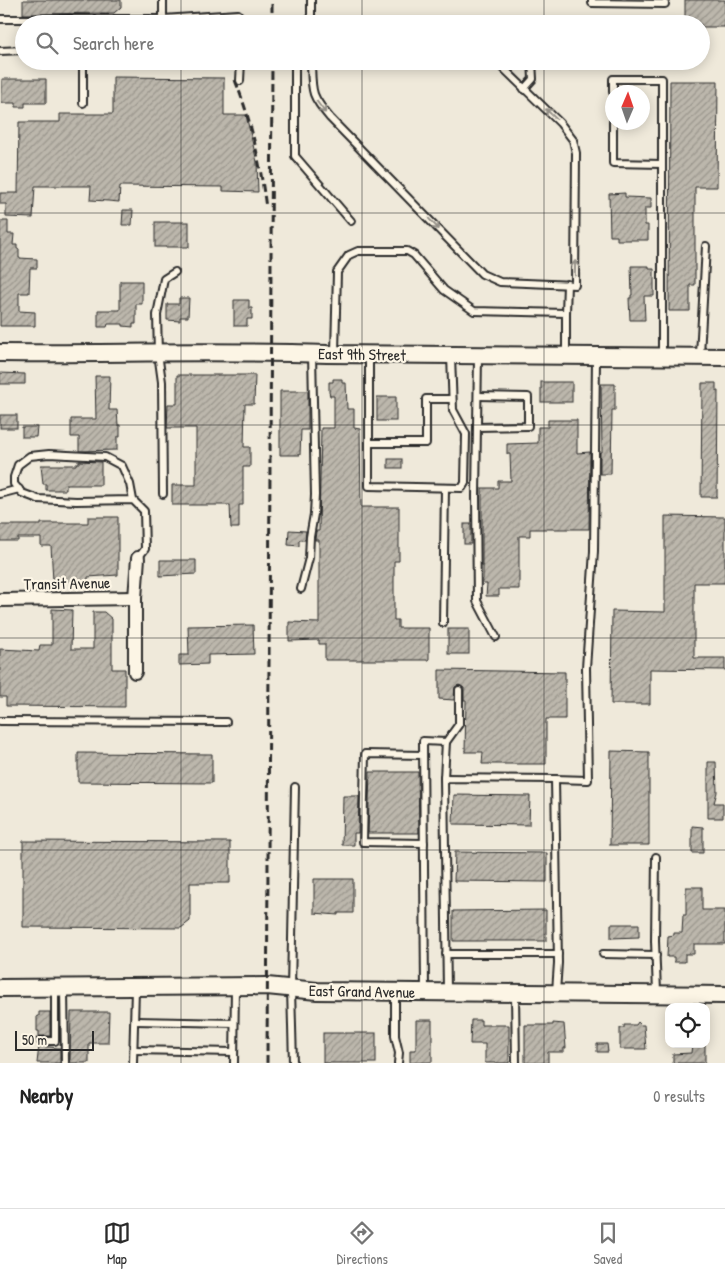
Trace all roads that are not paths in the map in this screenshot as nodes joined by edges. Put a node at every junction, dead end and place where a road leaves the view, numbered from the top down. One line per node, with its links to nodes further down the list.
1 (163, 0): 6 (lane)
2 (312, 0): 8 (lane)
3 (592, 0): 4 (lane)
4 (665, 4)
5 (238, 14): 7 (lane)
6 (163, 15)
7 (223, 15)
8 (311, 15)
9 (0, 19): 10 (lane)
10 (15, 19)
11 (15, 50): 12 (lane)
12 (0, 51)
13 (83, 70): 22 (lane)
14 (241, 70): 19 (lane)
15 (295, 70): 25 (lane)
16 (311, 70): 28 (lane, one-way to 28)
17 (505, 70): 21 (lane)
18 (532, 70): 21 (lane)
19 (240, 81)
20 (613, 85): 24 (lane)
21 (524, 89): 28 (lane, one-way to 21)
22 (83, 104)
23 (613, 130): 24 (lane)
24 (662, 164): 39 (lane)
25 (351, 222)
26 (706, 246): 40 (lane)
27 (175, 272): 31 (lane)
28 (566, 284): 29 (lane)
29 (566, 313): 33 (lane); 37 (lane)
30 (0, 353): 31 (street, East 9th Street)
31 (158, 353): 32 (street, East 9th Street); 49 (lane)
32 (312, 353): 33 (street, East 9th Street); 52 (lane)
33 (334, 354): 34 (street, East 9th Street)
34 (369, 354): 35 (street, East 9th Street); 45 (lane)
35 (451, 355): 36 (street, East 9th Street); 43 (lane)
36 (478, 355): 37 (street, East 9th Street); 42 (lane)
37 (566, 355): 38 (street, East 9th Street)
38 (596, 356): 39 (street, East 9th Street); 64 (lane)
39 (662, 356): 40 (street, East 9th Street)
40 (700, 357): 41 (street, East 9th Street)
41 (725, 357)
42 (478, 396): 44 (lane); 44 (lane)
43 (452, 399): 45 (lane); 46 (lane)
44 (477, 427): 56 (lane)
45 (369, 443): 46 (lane)
46 (445, 488): 55 (lane)
47 (19, 489): 48 (lane); 50 (lane); 50 (lane)
48 (0, 494)
49 (163, 494)
50 (133, 500): 51 (lane)
51 (138, 558): 53 (street)
52 (301, 589)
53 (135, 598): 54 (street, Transit Avenue); 57 (street)
54 (0, 600)
55 (443, 623)
56 (496, 637)
57 (135, 672)
58 (460, 690): 61 (lane)
59 (0, 722): 60 (lane)
60 (226, 722)
61 (446, 742): 62 (lane); 63 (lane)
62 (423, 755): 66 (lane); 66 (lane)
63 (444, 778): 64 (lane); 68 (lane)
64 (555, 779): 69 (lane)
65 (295, 787): 76 (lane)
66 (424, 843): 78 (lane)
67 (656, 856): 71 (lane)
68 (446, 954): 69 (lane); 79 (lane)
69 (558, 954): 81 (lane)
70 (603, 954): 71 (lane)
71 (656, 955): 82 (lane)
72 (135, 987): 73 (street, East Grand Avenue); 75 (street, East Grand Avenue); 84 (lane)
73 (235, 987): 76 (street, East Grand Avenue); 85 (lane)
74 (0, 988): 75 (street, East Grand Avenue)
75 (59, 988): 86 (lane); 89 (lane)
76 (291, 989): 77 (street, East Grand Avenue); 92 (lane)
77 (395, 992): 78 (street, East Grand Avenue); 93 (lane)
78 (425, 992): 79 (street, East Grand Avenue)
79 (447, 992): 80 (street, East Grand Avenue)
80 (515, 992): 81 (street, East Grand Avenue); 94 (lane)
81 (556, 992): 82 (street, East Grand Avenue)
82 (658, 994): 83 (street, East Grand Avenue)
83 (725, 994)
84 (135, 1021): 85 (lane); 87 (lane)
85 (234, 1023): 88 (lane)
86 (40, 1041)
87 (134, 1050): 88 (lane); 90 (lane)
88 (234, 1052): 91 (lane)
89 (65, 1063)
90 (134, 1063)
91 (234, 1063)
92 (293, 1063)
93 (398, 1063)
94 (516, 1063)

